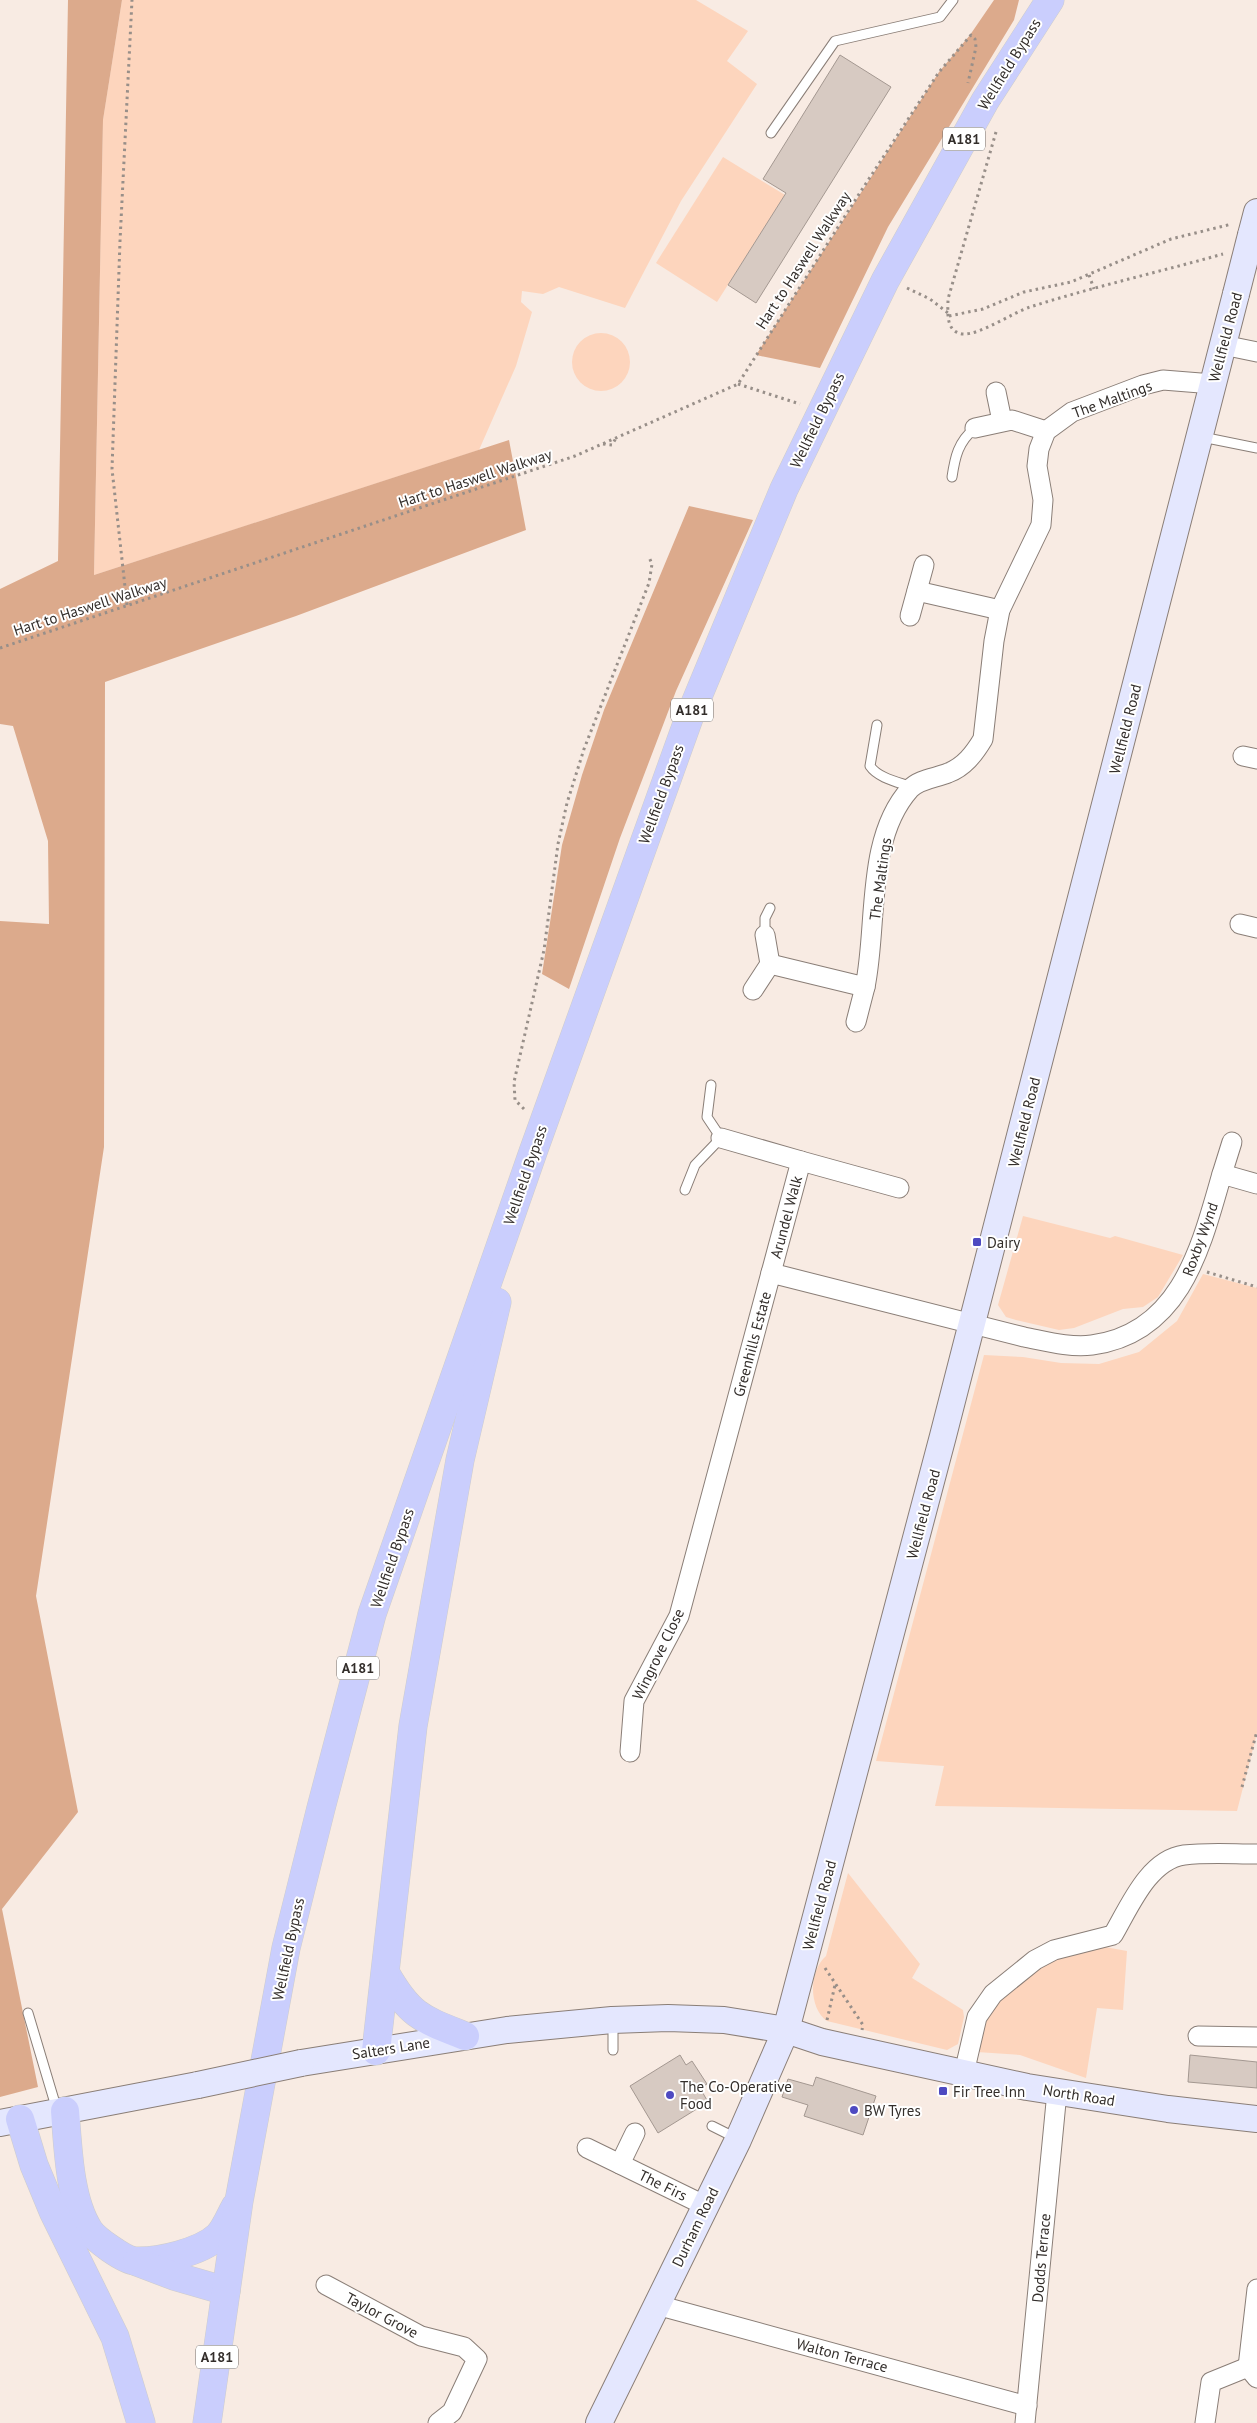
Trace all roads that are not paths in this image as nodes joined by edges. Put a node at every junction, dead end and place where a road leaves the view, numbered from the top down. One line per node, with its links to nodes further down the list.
1 (953, 0): 3 (lane)
2 (1050, 0): 30 (main road, Wellfield Bypass / A181)
3 (771, 133)
4 (1255, 221): 5 (street, Wellfield Road, bridge)
5 (1223, 345): 6 (street); 7 (street, Wellfield Road)
6 (1257, 352)
7 (1213, 384): 11 (street, The Maltings); 12 (street, Wellfield Road)
8 (996, 392): 9 (street)
9 (1002, 421): 10 (street); 11 (street)
10 (975, 428): 14 (lane)
11 (1046, 431): 17 (street, The Maltings)
12 (1200, 436): 13 (lane); 37 (street, Wellfield Road)
13 (1257, 448)
14 (952, 477)
15 (924, 565): 16 (street)
16 (917, 591): 17 (street); 18 (street)
17 (1000, 610): 20 (street, The Maltings)
18 (910, 616)
19 (877, 725): 20 (lane)
20 (912, 787): 24 (street, The Maltings)
21 (770, 908): 22 (lane)
22 (765, 935): 23 (street)
23 (770, 964): 24 (street); 25 (street)
24 (865, 987): 26 (street, The Maltings)
25 (753, 990)
26 (856, 1022)
27 (711, 1085): 28 (lane)
28 (721, 1138): 31 (street, Arundel Walk); 35 (lane)
29 (1232, 1142): 32 (street, Roxby Wynd)
30 (533, 1152): 41 (main road); 60 (main road, Wellfield Bypass / A181)
31 (800, 1161): 34 (street, Arundel Walk); 36 (street, Arundel Walk)
32 (1222, 1174): 33 (street); 37 (street, Roxby Wynd)
33 (1257, 1184)
34 (899, 1188)
35 (685, 1190)
36 (771, 1273): 37 (street, Greenhills Estate); 38 (street, Greenhills Estate)
37 (972, 1324): 44 (street, Wellfield Road)
38 (712, 1499): 39 (street, Wingrove Close)
39 (630, 1752)
40 (1257, 1854): 50 (street)
41 (386, 1974): 45 (main road); 48 (main road)
42 (28, 2013): 52 (lane)
43 (612, 2020): 44 (street, Salters Lane); 45 (street, Salters Lane); 49 (lane)
44 (786, 2030): 50 (street, North Road); 57 (street, Durham Road)
45 (465, 2036): 48 (street, Salters Lane)
46 (1198, 2036): 47 (street)
47 (1257, 2037)
48 (376, 2050): 52 (street, Salters Lane, bridge)
49 (613, 2050)
50 (964, 2073): 51 (street, North Road)
51 (1056, 2092): 53 (street, North Road); 68 (street, Dodds Terrace)
52 (61, 2111): 54 (street, Salters Lane); 62 (main road)
53 (1257, 2119)
54 (10, 2121): 69 (main road)
55 (712, 2126): 57 (lane)
56 (635, 2133): 59 (street, The Firs)
57 (738, 2140): 61 (street, Durham Road)
58 (587, 2148): 59 (street, The Firs)
59 (620, 2164): 61 (street, The Firs)
60 (239, 2201): 62 (main road); 65 (main road, Wellfield Bypass / A181)
61 (706, 2206): 66 (street, Durham Road)
62 (134, 2261): 65 (main road)
63 (326, 2285): 71 (street, Taylor Grove)
64 (1257, 2289): 67 (street)
65 (226, 2291): 70 (main road, Wellfield Bypass / A181)
66 (657, 2305): 68 (street, Walton Terrace); 72 (street, Durham Road)
67 (1253, 2372): 73 (street)
68 (1026, 2414)
69 (141, 2423)
70 (207, 2423)
71 (438, 2423)
72 (599, 2423)
73 (1206, 2423)

